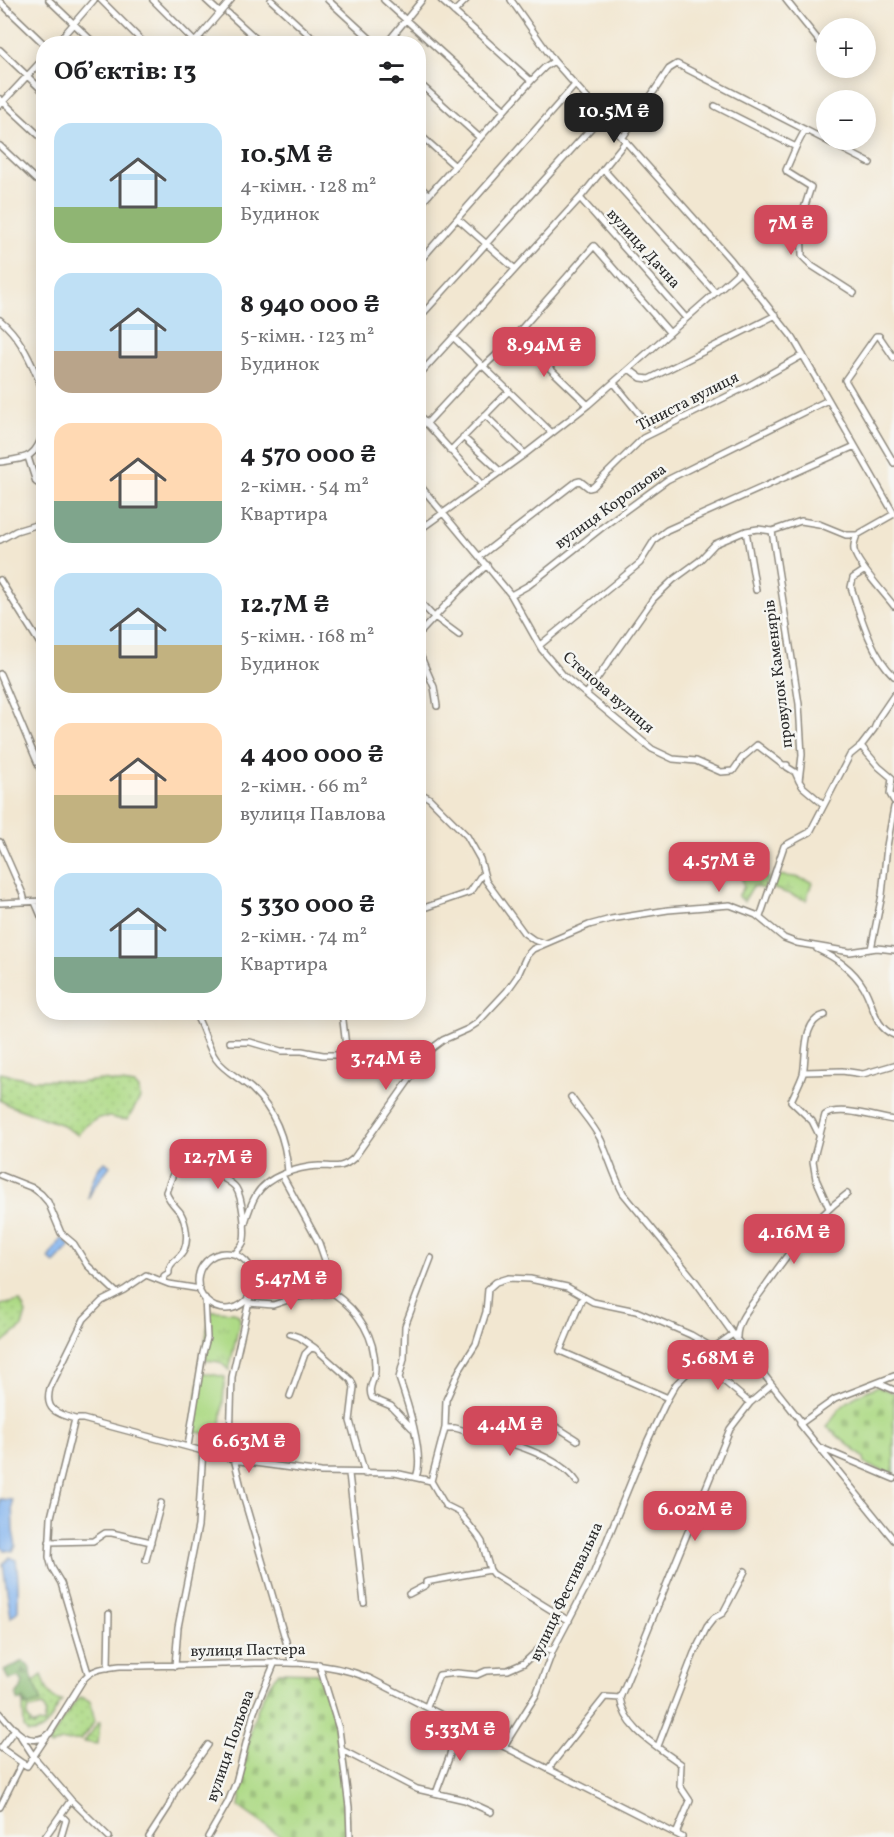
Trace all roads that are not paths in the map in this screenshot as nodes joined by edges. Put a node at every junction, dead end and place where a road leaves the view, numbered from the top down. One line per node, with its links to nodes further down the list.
1 (49, 0): 20 (street)
2 (94, 0): 20 (street)
3 (101, 0): 24 (street)
4 (153, 0): 25 (street)
5 (206, 0): 18 (street)
6 (231, 0): 18 (street)
7 (271, 0): 28 (street)
8 (328, 0): 29 (street)
9 (384, 0): 19 (street)
10 (422, 0): 19 (street)
11 (441, 0): 16 (street)
12 (466, 0): 16 (street)
13 (511, 0): 35 (street)
14 (786, 0): 33 (street)
15 (0, 2): 21 (street)
16 (454, 12): 38 (street)
17 (228, 13): 27 (street)
18 (220, 14): 26 (street)
19 (407, 20): 30 (street); 31 (street)
20 (74, 24): 22 (street); 23 (street)
21 (36, 36)
22 (63, 36)
23 (86, 36)
24 (137, 36)
25 (187, 36)
26 (200, 36)
27 (253, 36)
28 (310, 36)
29 (367, 36)
30 (394, 36)
31 (425, 36)
32 (426, 37): 44 (street)
33 (816, 37)
34 (0, 50): 37 (street)
35 (554, 62): 38 (street); 40 (street)
36 (36, 67): 37 (street)
37 (27, 77): 39 (street); 42 (street)
38 (531, 81): 44 (street)
39 (36, 85)
40 (575, 85): 45 (street); 61 (street)
41 (426, 89): 48 (street)
42 (1, 102): 47 (street)
43 (715, 106): 52 (street)
44 (506, 110): 48 (street)
45 (603, 115): 49 (street); 62 (street)
46 (805, 130): 49 (street); 52 (street); 53 (street)
47 (36, 133)
48 (480, 138): 54 (street)
49 (624, 139): 55 (street); 65 (street)
50 (426, 141): 54 (street)
51 (0, 146): 56 (street)
52 (796, 147): 67 (street)
53 (870, 163)
54 (455, 166): 58 (street)
55 (603, 169): 60 (street); 66 (street)
56 (36, 180)
57 (426, 192): 58 (street)
58 (429, 195): 59 (street)
59 (426, 198)
60 (579, 198): 64 (street); 70 (street, вулиця Дачна)
61 (458, 219): 62 (street); 63 (street)
62 (486, 244): 64 (street); 68 (street)
63 (426, 254)
64 (515, 269): 74 (street)
65 (740, 271): 66 (street); 69 (street)
66 (714, 291): 70 (street)
67 (854, 293)
68 (426, 311)
69 (776, 315): 75 (street); 80 (street)
70 (686, 318): 72 (street)
71 (0, 320): 79 (street)
72 (669, 332): 73 (street); 80 (street)
73 (515, 335): 77 (street); 84 (street)
74 (453, 338): 77 (street); 78 (street)
75 (803, 355): 83 (street); 87 (street, Тіниста вулиця)
76 (894, 358): 96 (street)
77 (482, 366): 82 (street); 86 (street)
78 (426, 367)
79 (36, 369)
80 (629, 369): 81 (street)
81 (614, 383): 84 (street); 87 (street)
82 (509, 391): 85 (street); 88 (street)
83 (828, 400): 90 (street); 114 (street, вулиця Корольова)
84 (588, 405): 88 (street)
85 (485, 415): 89 (street); 93 (street)
86 (426, 424): 92 (street)
87 (654, 432): 109 (street, Тіниста вулиця)
88 (552, 433): 93 (street)
89 (464, 437): 92 (street); 97 (street)
90 (855, 446): 102 (street); 121 (street)
91 (36, 450): 94 (street)
92 (450, 451): 99 (street)
93 (525, 454): 97 (street)
94 (28, 457): 95 (street); 98 (street)
95 (0, 462)
96 (894, 464)
97 (501, 472): 99 (street)
98 (36, 482)
99 (482, 486): 101 (street)
100 (426, 493): 101 (street, Степова вулиця)
101 (443, 513): 104 (street); 109 (street, Степова вулиця)
102 (894, 514): 107 (street)
103 (36, 525): 108 (street)
104 (426, 525)
105 (746, 531): 106 (street); 113 (street); 125 (street)
106 (772, 531): 107 (street); 130 (street, провулок Каменярів)
107 (857, 535): 111 (street)
108 (0, 540)
109 (480, 556): 110 (street, Степова вулиця)
110 (487, 565): 114 (street, Степова вулиця); 117 (street)
111 (865, 570): 115 (street); 124 (street)
112 (0, 580): 120 (street)
113 (756, 590)
114 (511, 595): 121 (street, Степова вулиця)
115 (894, 606)
116 (426, 608): 117 (street)
117 (435, 617): 118 (street); 119 (street)
118 (426, 627)
119 (459, 635)
120 (36, 637)
121 (540, 645): 125 (street, Степова вулиця)
122 (426, 668): 127 (street)
123 (0, 674): 129 (street)
124 (894, 676)
125 (587, 693): 130 (street, Степова вулиця)
126 (893, 698): 128 (street)
127 (437, 706)
128 (861, 746): 132 (street); 133 (street)
129 (36, 759)
130 (799, 781): 133 (street)
131 (426, 796): 136 (street)
132 (894, 801)
133 (824, 804): 141 (street)
134 (894, 807): 146 (street)
135 (0, 842): 137 (street)
136 (483, 875): 140 (street); 142 (street)
137 (25, 902): 138 (street); 139 (street)
138 (35, 902)
139 (0, 903)
140 (426, 906)
141 (760, 917): 143 (street); 144 (street)
142 (534, 940): 143 (street); 145 (street)
143 (546, 943): 145 (street)
144 (813, 946): 146 (street); 151 (street)
145 (536, 947): 155 (street)
146 (871, 949): 147 (street)
147 (894, 951)
148 (825, 1015): 156 (street)
149 (200, 1020): 160 (street)
150 (343, 1020): 153 (street)
151 (894, 1035)
152 (230, 1042): 153 (street)
153 (347, 1055): 155 (street)
154 (894, 1065): 156 (street)
155 (417, 1067): 160 (street)
156 (804, 1072): 159 (street)
157 (571, 1097): 178 (street)
158 (894, 1120): 159 (street)
159 (819, 1137): 163 (street)
160 (285, 1174): 164 (street); 173 (street)
161 (0, 1175): 172 (street)
162 (847, 1194): 163 (street)
163 (829, 1208): 178 (street)
164 (244, 1226): 165 (street); 167 (street)
165 (235, 1254): 170 (street); 171 (street)
166 (431, 1257): 192 (street)
167 (169, 1273): 168 (street); 169 (street)
168 (164, 1281): 169 (street); 172 (street)
169 (173, 1283): 170 (street)
170 (200, 1289): 175 (street)
171 (251, 1292): 175 (street); 176 (street)
172 (117, 1293): 190 (street)
173 (333, 1293): 176 (street); 192 (street)
174 (584, 1296): 179 (street); 188 (street); 193 (street)
175 (205, 1298): 196 (street)
176 (249, 1303): 199 (street)
177 (290, 1334): 180 (street)
178 (735, 1335): 179 (street, вулиця Фестивальна); 181 (street)
179 (713, 1348): 181 (street); 182 (street, вулиця Фестивальна)
180 (316, 1349): 187 (street); 201 (street)
181 (746, 1352): 185 (street)
182 (701, 1362): 188 (street, вулиця Фестивальна); 189 (street)
183 (894, 1376): 184 (street)
184 (878, 1383): 186 (street); 191 (street)
185 (771, 1385): 189 (street); 191 (street)
186 (894, 1390)
187 (290, 1396)
188 (668, 1398): 216 (street, вулиця Фестивальна)
189 (750, 1403): 224 (street)
190 (75, 1419): 196 (street); 208 (street)
191 (800, 1424): 197 (street)
192 (412, 1428): 202 (street)
193 (445, 1428): 195 (street); 204 (street)
194 (577, 1440): 195 (street)
195 (502, 1442): 205 (street)
196 (188, 1446): 198 (street)
197 (818, 1446): 203 (street); 207 (street)
198 (203, 1450): 199 (street); 221 (street)
199 (233, 1457): 200 (street); 219 (street)
200 (349, 1474): 201 (street); 214 (street)
201 (365, 1474): 202 (street)
202 (416, 1477): 204 (street)
203 (894, 1479)
204 (430, 1481): 211 (street)
205 (577, 1482)
206 (161, 1503): 209 (street)
207 (894, 1540)
208 (49, 1542): 209 (street); 223 (street)
209 (151, 1542): 210 (street)
210 (146, 1560)
211 (490, 1570): 213 (street); 216 (street)
212 (745, 1571): 232 (street)
213 (409, 1594)
214 (364, 1603)
215 (109, 1614): 222 (street)
216 (569, 1621): 217 (street, вулиця Фестивальна)
217 (553, 1650): 225 (street); 231 (street, вулиця Фестивальна)
218 (275, 1662): 219 (street, вулиця Пастера); 221 (street, вулиця Пастера); 248 (street, вулиця Польова)
219 (291, 1662): 220 (street, вулиця Пастера)
220 (319, 1664): 225 (street, вулиця Пастера); 234 (street)
221 (175, 1666): 222 (street, вулиця Пастера)
222 (108, 1668): 223 (street, вулиця Пастера)
223 (88, 1673): 229 (street)
224 (620, 1698): 232 (street); 237 (street)
225 (427, 1706): 227 (street, вулиця Пастера)
226 (0, 1713): 228 (street)
227 (458, 1723): 231 (street, вулиця Пастера); 238 (street)
228 (17, 1731): 229 (street); 233 (street); 235 (street)
229 (47, 1736): 235 (street)
230 (208, 1745): 247 (street)
231 (504, 1746): 237 (street, вулиця Пастера)
232 (658, 1746): 243 (street)
233 (1, 1748): 236 (street)
234 (342, 1750): 238 (street); 249 (street)
235 (34, 1757): 236 (street); 239 (street)
236 (21, 1763): 240 (street)
237 (548, 1768): 243 (street, вулиця Пастера)
238 (436, 1793): 241 (street)
239 (71, 1800): 242 (street); 246 (street)
240 (0, 1807)
241 (491, 1812)
242 (61, 1815): 244 (street); 245 (street)
243 (679, 1835)
244 (45, 1837)
245 (61, 1837)
246 (110, 1837)
247 (149, 1837)
248 (208, 1837)
249 (350, 1837)

